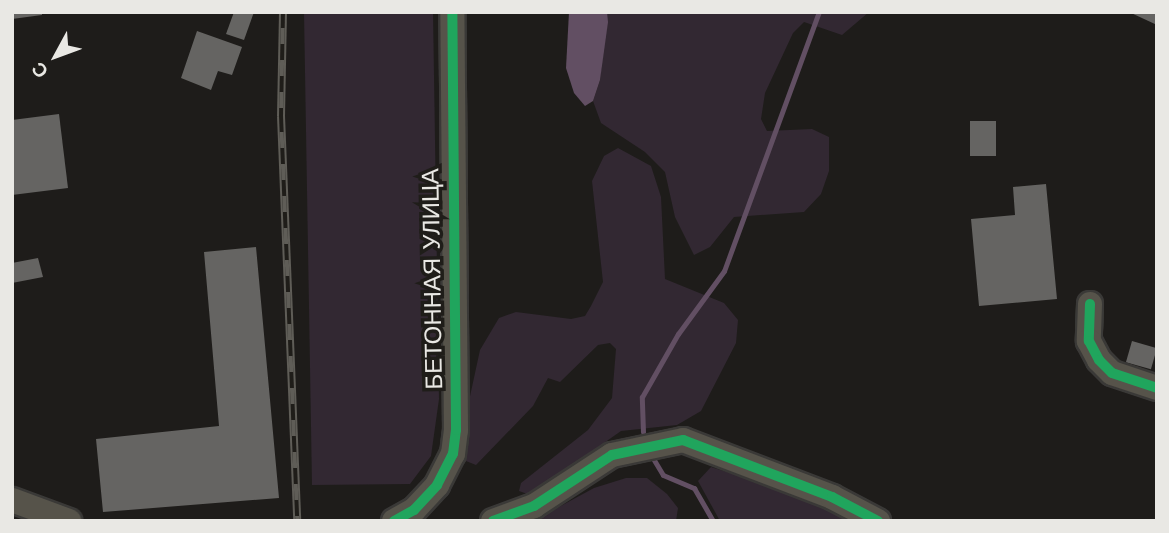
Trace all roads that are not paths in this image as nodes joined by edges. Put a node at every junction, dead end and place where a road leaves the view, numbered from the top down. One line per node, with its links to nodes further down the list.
1 (452, 12): 6 (street, БЕТОННАЯ УЛИЦА)
2 (1090, 304): 3 (street)
3 (1157, 388)
4 (12, 500): 5 (street)
5 (69, 521)
6 (394, 521)
7 (493, 521): 8 (street)
8 (878, 521)

